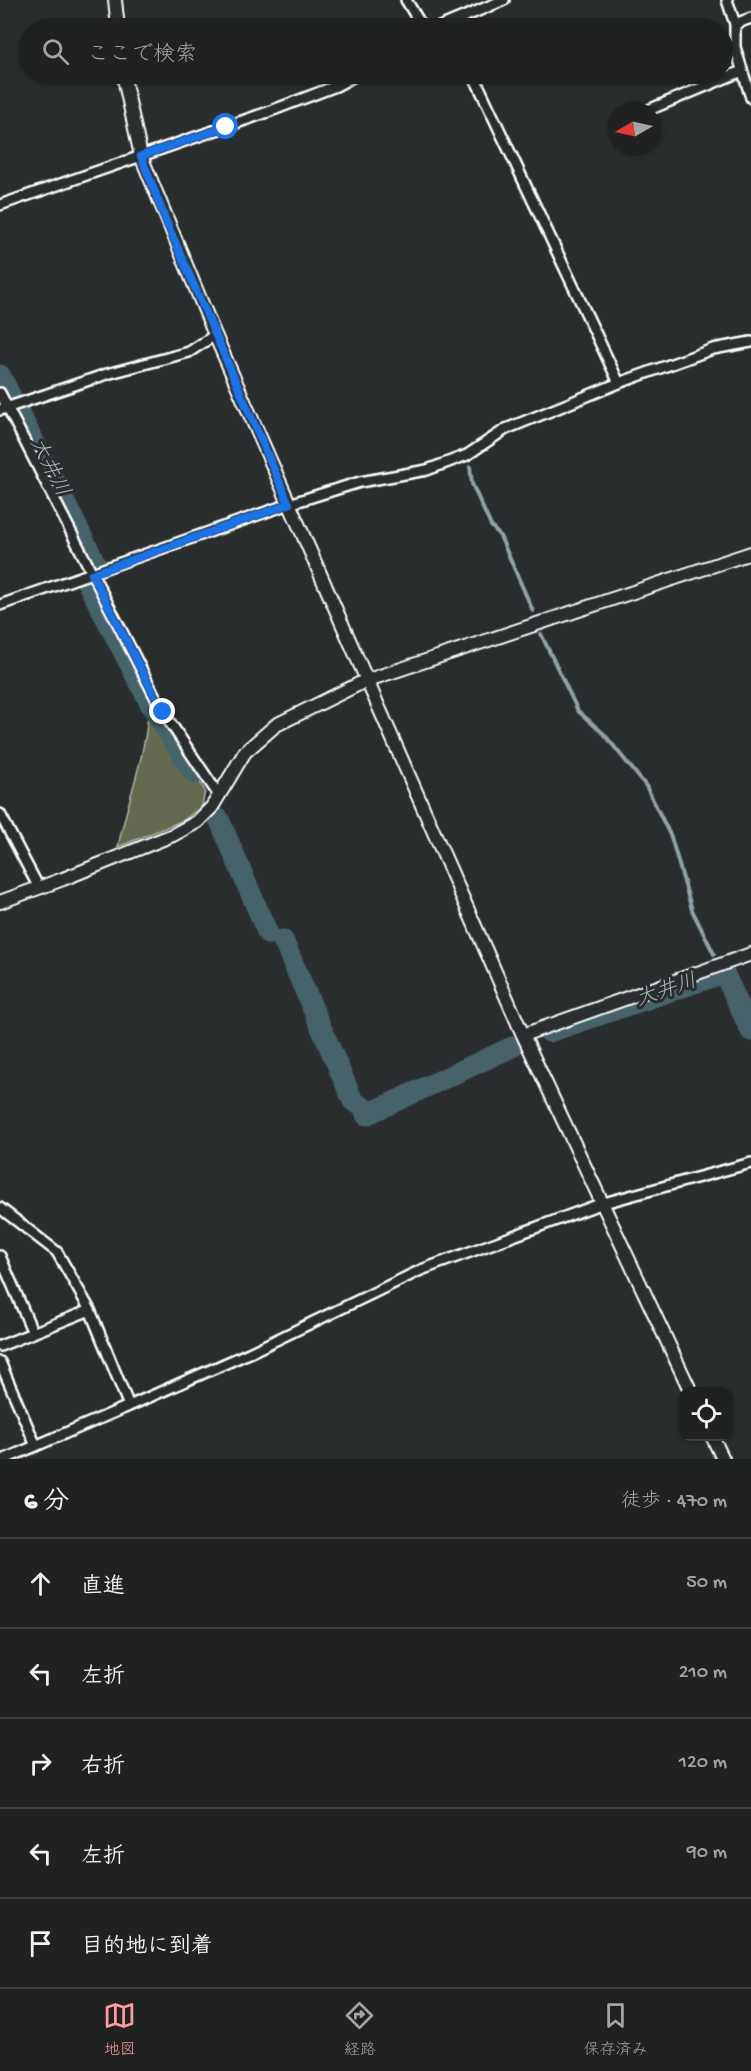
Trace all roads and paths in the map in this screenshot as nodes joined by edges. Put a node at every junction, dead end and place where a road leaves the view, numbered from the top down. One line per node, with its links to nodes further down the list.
1 (115, 0): 5 (street)
2 (406, 0): 6 (street)
3 (504, 0): 7 (street)
4 (727, 0): 9 (street)
5 (117, 18)
6 (417, 18)
7 (461, 18)
8 (751, 18): 9 (street)
9 (735, 24): 10 (street)
10 (742, 72): 11 (street); 16 (street)
11 (733, 76)
12 (125, 84): 18 (street)
13 (340, 84): 18 (street)
14 (478, 84): 22 (street)
15 (712, 84): 17 (street)
16 (751, 98)
17 (661, 105)
18 (141, 156): 19 (street); 20 (street)
19 (0, 205)
20 (215, 335): 24 (street); 25 (street)
21 (751, 342): 22 (street)
22 (619, 383): 25 (street)
23 (0, 393): 24 (street)
24 (4, 409): 27 (street)
25 (289, 504): 27 (street); 29 (street)
26 (751, 553): 29 (street)
27 (92, 574): 28 (street); 30 (street)
28 (0, 605)
29 (365, 681): 30 (street); 35 (street)
30 (218, 794): 32 (street)
31 (0, 814): 32 (street)
32 (39, 888): 33 (street)
33 (0, 902)
34 (751, 954): 35 (street)
35 (523, 1035): 37 (street)
36 (751, 1163): 37 (street)
37 (600, 1204): 44 (street); 45 (street)
38 (0, 1208): 40 (street)
39 (0, 1256): 41 (street)
40 (90, 1310): 41 (street); 45 (street)
41 (33, 1333): 42 (street)
42 (0, 1346)
43 (0, 1362): 47 (street)
44 (688, 1387)
45 (129, 1406): 47 (street)
46 (714, 1441): 49 (street)
47 (36, 1446): 48 (street)
48 (5, 1459)
49 (723, 1459)

